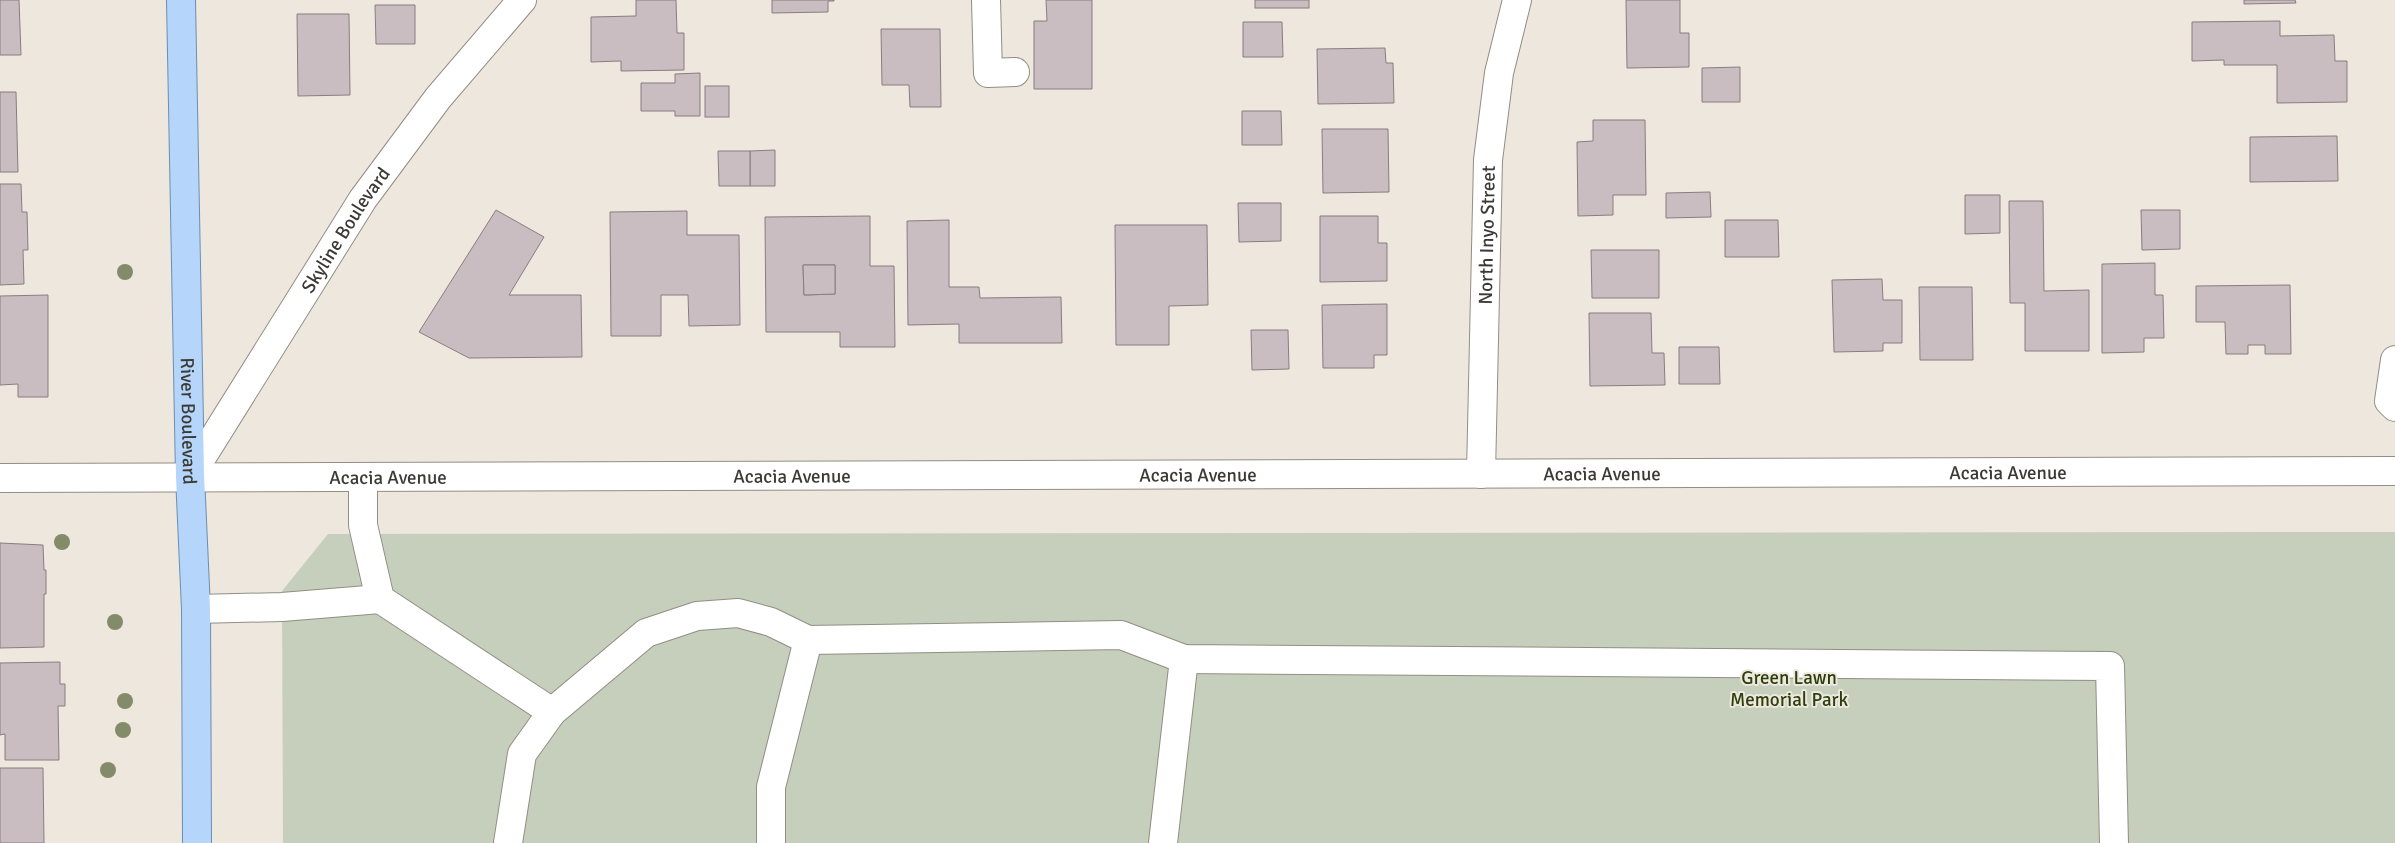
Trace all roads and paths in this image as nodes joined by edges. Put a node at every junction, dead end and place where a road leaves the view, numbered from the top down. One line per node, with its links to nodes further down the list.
1 (181, 0): 10 (main road, River Boulevard)
2 (522, 0): 10 (street, Skyline Boulevard)
3 (986, 0): 5 (street)
4 (1517, 0): 9 (street, North Inyo Street)
5 (1014, 72)
6 (2395, 360): 7 (street)
7 (2395, 407)
8 (2395, 471): 9 (street, Acacia Avenue)
9 (1481, 474): 12 (street, Acacia Avenue)
10 (190, 476): 11 (street, Acacia Avenue); 12 (street, Acacia Avenue); 14 (main road, River Boulevard)
11 (0, 478)
12 (363, 478): 13 (street)
13 (380, 599): 14 (street); 17 (street)
14 (196, 609): 18 (main road, River Boulevard)
15 (808, 640): 16 (street); 17 (street); 20 (street)
16 (1184, 659): 21 (street); 22 (street)
17 (552, 712): 19 (street)
18 (197, 843)
19 (508, 843)
20 (771, 843)
21 (1163, 843)
22 (2114, 843)

